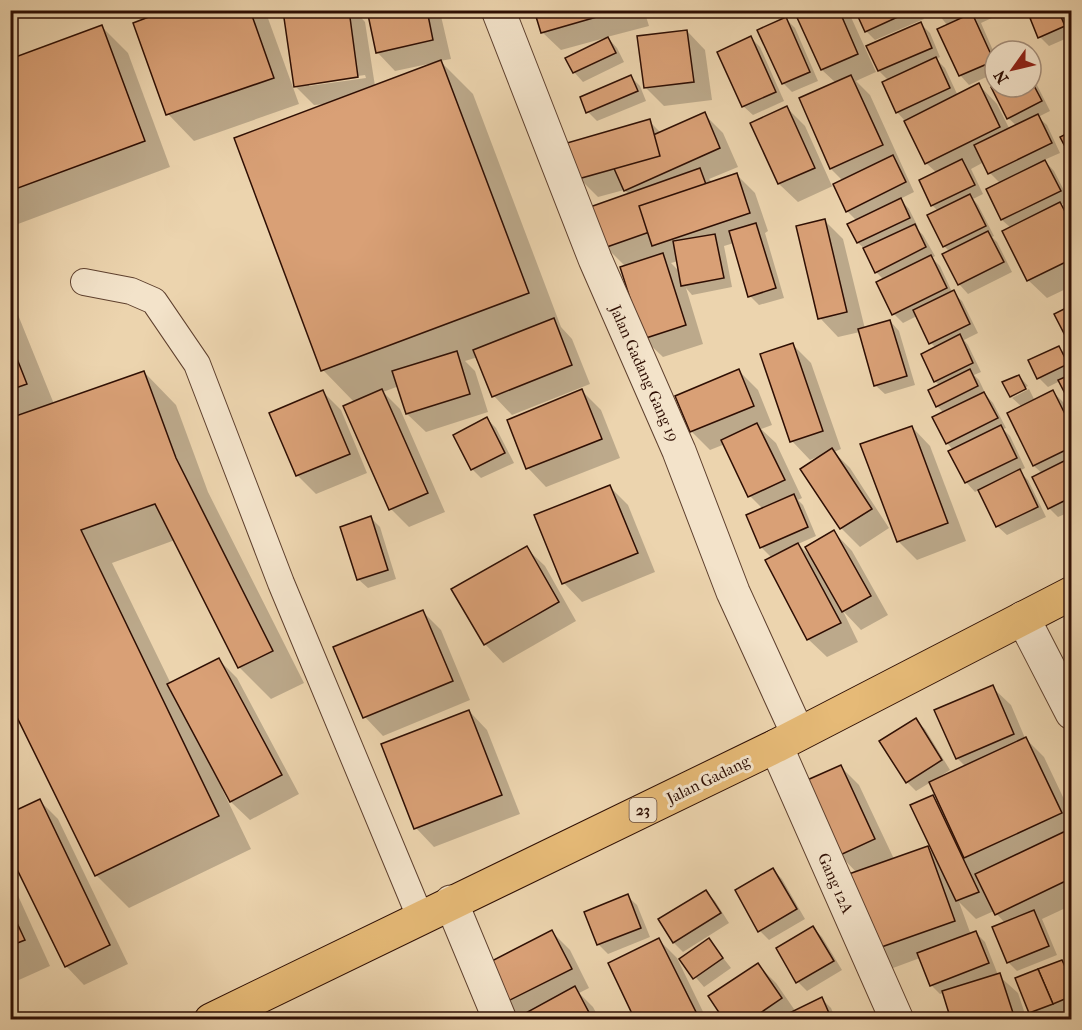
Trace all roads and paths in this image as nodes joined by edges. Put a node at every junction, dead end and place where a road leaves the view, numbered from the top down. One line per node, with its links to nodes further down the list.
1 (498, 10): 6 (street, Jalan Gadang Gang 19)
2 (84, 282): 8 (lane)
3 (1071, 593): 4 (highway, Jalan Gadang / 23)
4 (1023, 618): 5 (street); 6 (highway, Jalan Gadang / 23)
5 (1071, 713)
6 (787, 740): 7 (highway, Jalan Gadang / 23); 11 (street, Gang 12A)
7 (451, 902): 8 (highway, Jalan Gadang / 23); 10 (street)
8 (421, 919): 9 (highway, Jalan Gadang / 23)
9 (211, 1020)
10 (500, 1020)
11 (897, 1020)

